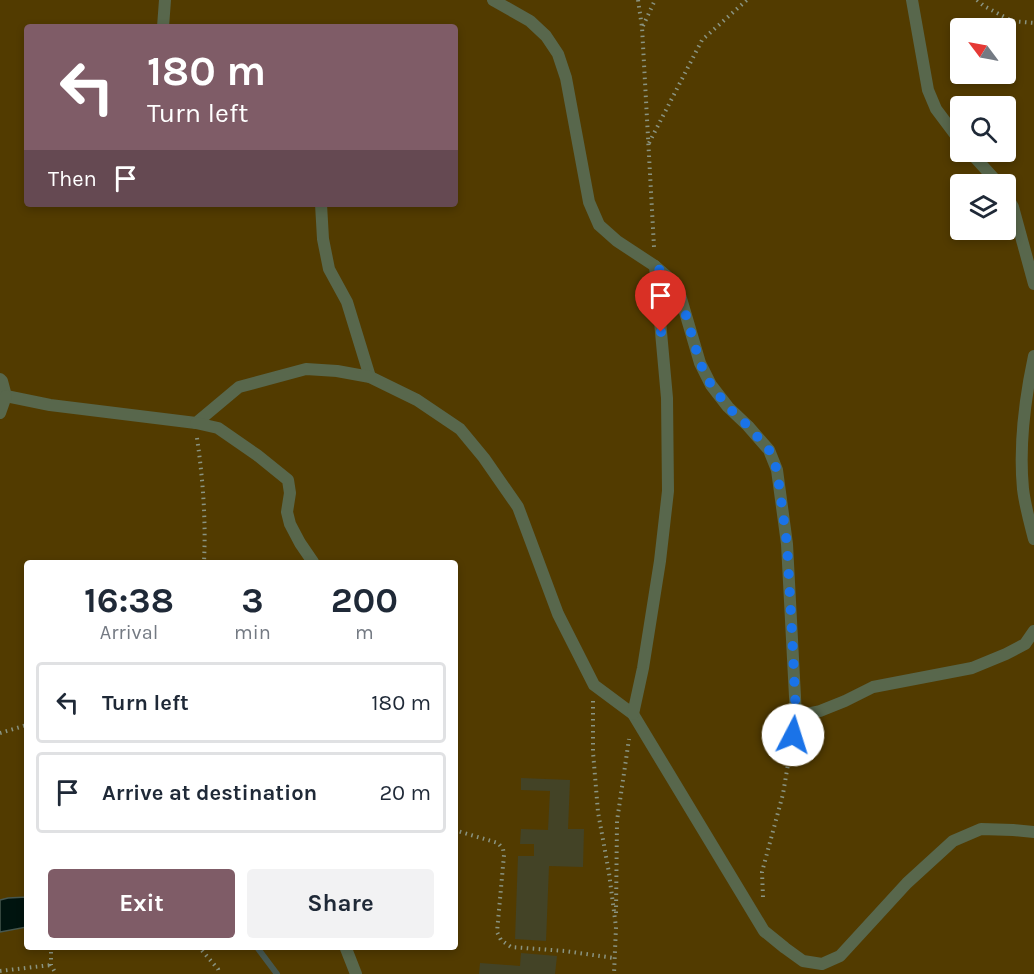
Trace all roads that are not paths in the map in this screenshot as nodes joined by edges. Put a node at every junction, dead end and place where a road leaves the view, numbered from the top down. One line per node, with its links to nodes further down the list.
1 (165, 0): 4 (lane)
2 (493, 0): 10 (lane)
3 (912, 0): 5 (lane)
4 (162, 24)
5 (950, 128)
6 (979, 162): 7 (lane)
7 (990, 174)
8 (321, 207): 13 (lane)
9 (1016, 218): 11 (lane)
10 (655, 266): 20 (lane); 21 (lane)
11 (1034, 284)
12 (1034, 356): 18 (lane)
13 (370, 377): 17 (lane); 21 (lane)
14 (0, 379): 15 (lane)
15 (6, 396): 16 (lane); 17 (lane)
16 (0, 413)
17 (196, 423): 19 (lane)
18 (1034, 539)
19 (313, 560)
20 (1034, 631)
21 (633, 714): 22 (lane)
22 (1034, 832)
23 (347, 950): 24 (lane)
24 (356, 974)

